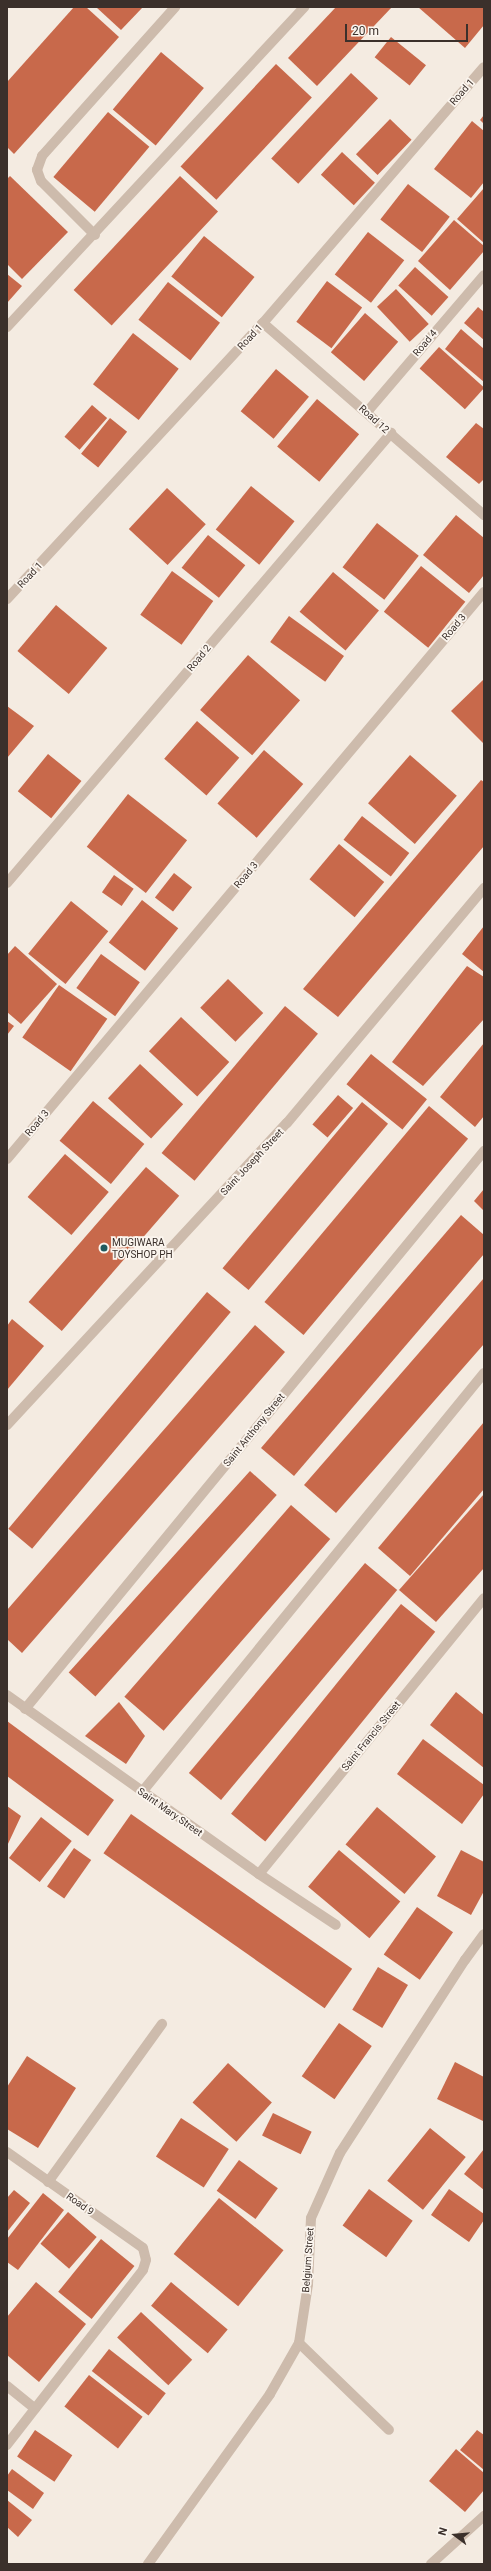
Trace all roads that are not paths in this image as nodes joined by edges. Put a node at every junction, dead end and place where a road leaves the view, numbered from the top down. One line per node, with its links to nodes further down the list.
1 (175, 7): 4 (street)
2 (304, 7): 4 (street)
3 (484, 67): 6 (street, Road 1)
4 (95, 236): 7 (street)
5 (484, 275): 8 (street, Road 4)
6 (263, 323): 8 (street, Road 12); 12 (street, Road 1)
7 (7, 327)
8 (367, 412): 9 (street, Road 12)
9 (390, 433): 10 (street, Road 12); 13 (street, Road 2)
10 (484, 515)
11 (484, 592): 16 (street, Road 3)
12 (7, 599)
13 (7, 883)
14 (484, 888): 18 (street, Saint Joseph Street)
15 (484, 1151): 21 (street, Saint Anthony Street)
16 (7, 1158)
17 (484, 1374): 22 (street)
18 (7, 1424)
19 (484, 1598): 23 (street, Saint Francis Street)
20 (7, 1696): 21 (street, Saint Mary Street)
21 (25, 1709): 22 (street, Saint Mary Street)
22 (142, 1792): 23 (street, Saint Mary Street)
23 (259, 1874): 24 (street, Saint Mary Street)
24 (336, 1925)
25 (484, 1934): 29 (street, Belgium Street)
26 (162, 2024): 28 (street)
27 (7, 2152): 28 (street, Road 9)
28 (48, 2182): 31 (street, Road 9)
29 (299, 2343): 32 (street); 35 (street, Belgium Street)
30 (7, 2386): 31 (street)
31 (35, 2409): 33 (street)
32 (389, 2430)
33 (7, 2445)
34 (484, 2516): 36 (street)
35 (148, 2564)
36 (431, 2564)

